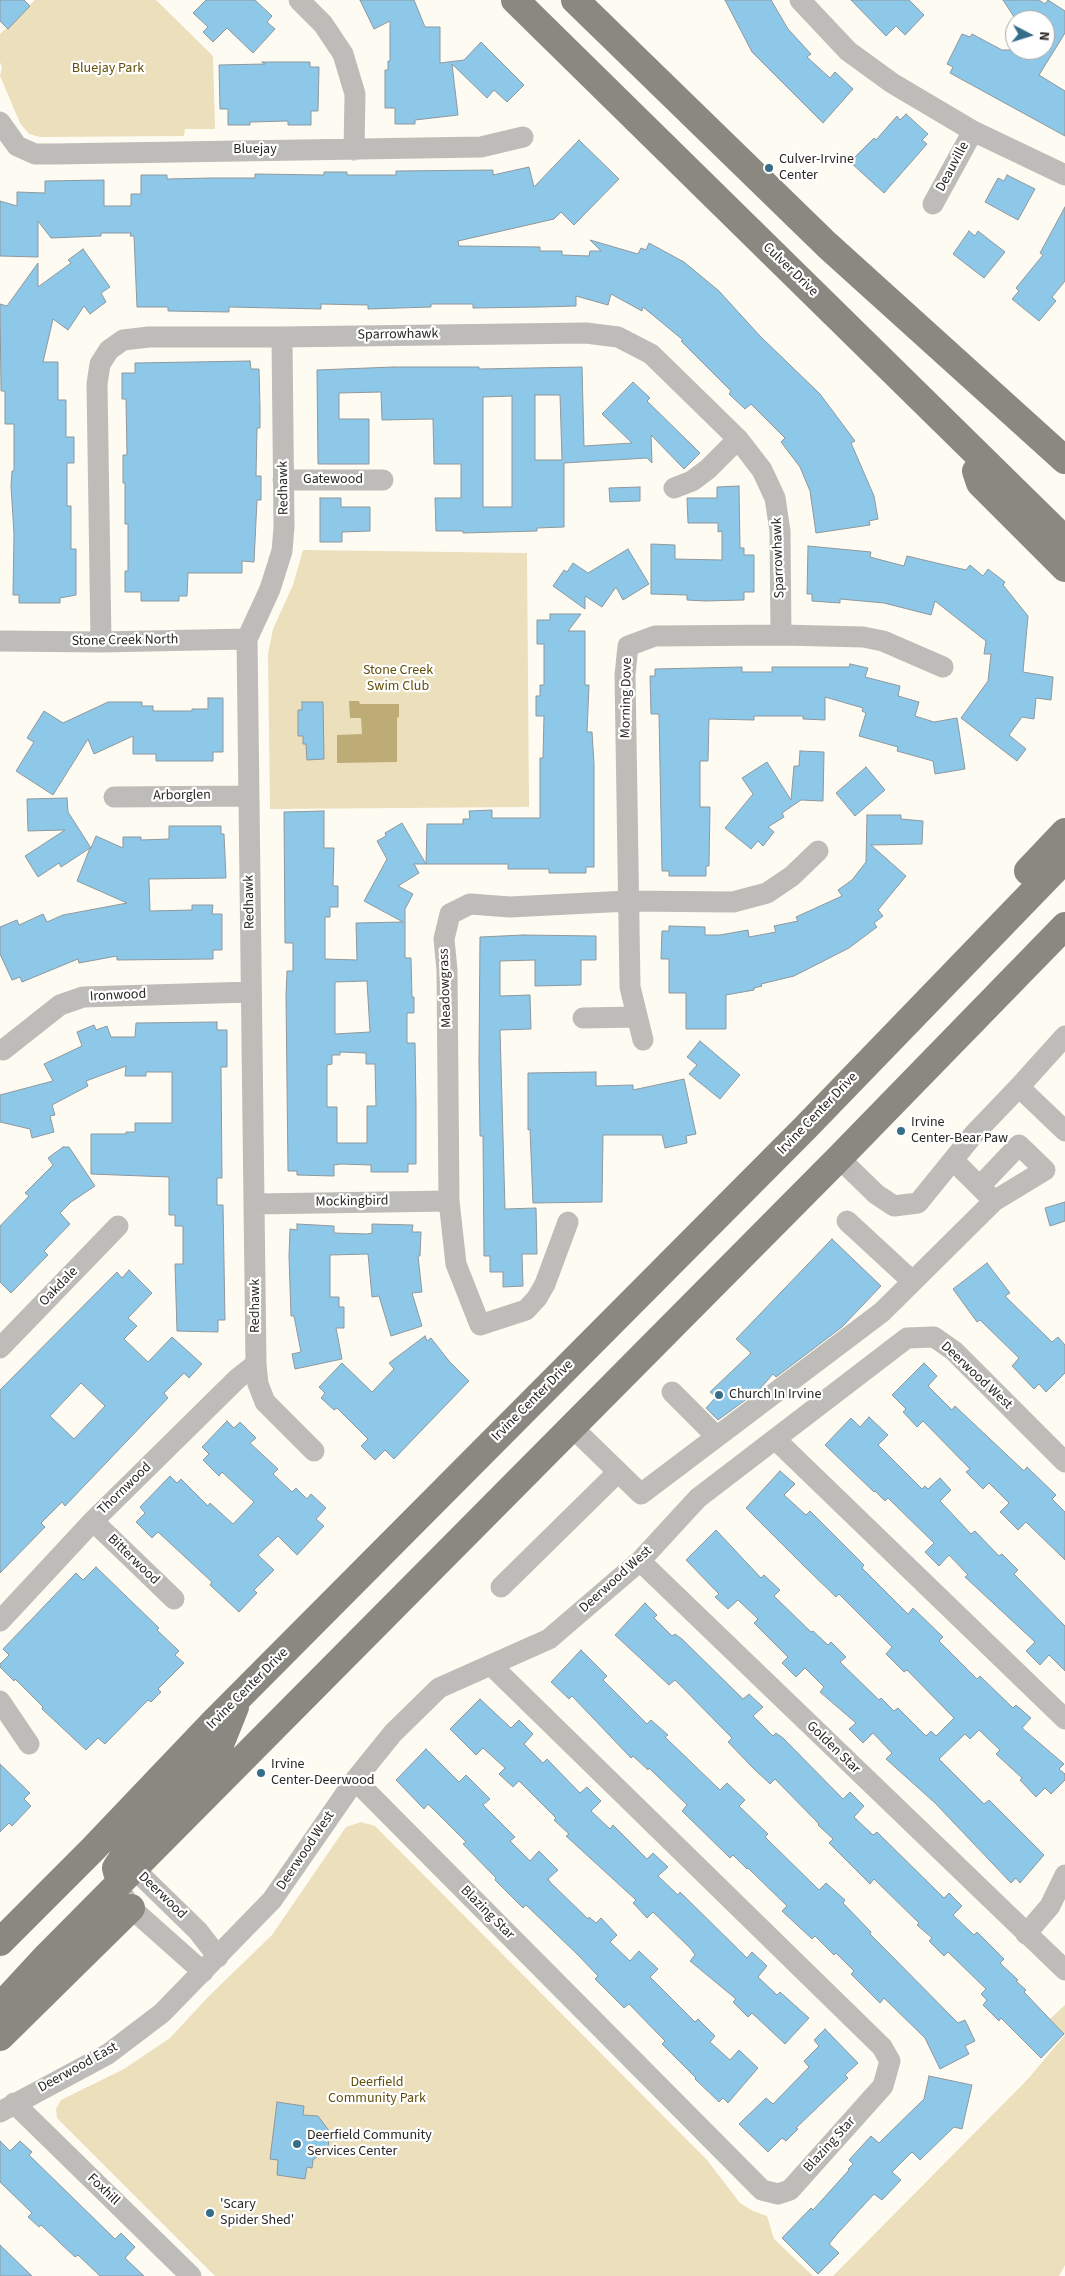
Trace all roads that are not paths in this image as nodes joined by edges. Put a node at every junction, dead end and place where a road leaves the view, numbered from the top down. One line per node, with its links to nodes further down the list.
1 (298, 0): 8 (street)
2 (515, 0): 13 (main road, Culver Drive)
3 (574, 0): 14 (main road)
4 (800, 0): 6 (street)
5 (0, 122): 8 (street, Bluejay)
6 (973, 131): 9 (street); 10 (street, Deauville)
7 (523, 137): 8 (street, Bluejay)
8 (354, 150)
9 (1065, 175)
10 (933, 204)
11 (282, 337): 12 (street, Sparrowhawk); 15 (street, Redhawk); 23 (street, Sparrowhawk)
12 (738, 439): 17 (street); 20 (street, Sparrowhawk)
13 (966, 443): 18 (main road, Culver Drive); 19 (main road)
14 (1065, 460)
15 (283, 480): 16 (street, Gatewood); 21 (street, Redhawk)
16 (383, 480)
17 (674, 488)
18 (1065, 540)
19 (1065, 568)
20 (781, 635): 24 (street, Morning Dove); 30 (street, Morning Dove)
21 (247, 639): 23 (street, Stone Creek North); 25 (street, Redhawk)
22 (1, 642): 23 (street, Stone Creek North)
23 (101, 642)
24 (944, 667)
25 (249, 796): 26 (street, Arborglen); 33 (street, Redhawk)
26 (114, 797)
27 (1065, 832): 31 (main road)
28 (818, 851): 30 (street, Meadowgrass)
29 (1065, 860): 31 (main road, Irvine Center Drive)
30 (628, 902): 34 (street, Morning Dove); 44 (street, Meadowgrass)
31 (998, 926): 66 (main road, Irvine Center Drive)
32 (1065, 926): 41 (main road)
33 (251, 992): 38 (street, Ironwood); 46 (street, Redhawk)
34 (637, 1017): 35 (street); 37 (street, Morning Dove)
35 (583, 1018)
36 (1065, 1036): 39 (street)
37 (643, 1040)
38 (2, 1050)
39 (1019, 1087): 40 (street); 42 (street)
40 (1065, 1131)
41 (839, 1158): 42 (street); 54 (main road)
42 (952, 1160): 43 (street)
43 (980, 1186): 45 (street); 45 (street)
44 (449, 1201): 46 (street, Mockingbird); 48 (street, Meadowgrass)
45 (994, 1201): 50 (street)
46 (255, 1204): 52 (street, Redhawk)
47 (847, 1221): 50 (street)
48 (568, 1222)
49 (118, 1226): 51 (street, Oakdale)
50 (912, 1281): 55 (street)
51 (4, 1336)
52 (256, 1364): 57 (street, Redhawk); 60 (street, Thornwood)
53 (672, 1392): 55 (street)
54 (572, 1427): 59 (street); 73 (main road)
55 (716, 1436): 59 (street)
56 (775, 1439): 58 (street, Deerwood West); 61 (street, Deerwood West); 68 (street)
57 (314, 1451)
58 (1065, 1462)
59 (618, 1472): 62 (street)
60 (93, 1521): 63 (street, Bitterwood); 64 (street, Thornwood)
61 (640, 1562): 65 (street, Deerwood West); 74 (street, Golden Star)
62 (502, 1587)
63 (174, 1599)
64 (0, 1621)
65 (491, 1665): 70 (street, Deerwood West); 70 (street, Blazing Star)
66 (237, 1699): 71 (main road, Irvine Center Drive); 73 (main road)
67 (0, 1701): 69 (street)
68 (1065, 1719)
69 (30, 1744)
70 (355, 1780): 76 (street, Deerwood West)
71 (103, 1838): 73 (street, Deerwood); 75 (main road, Irvine Center Drive)
72 (1065, 1875): 74 (street)
73 (126, 1880): 76 (street, Deerwood); 78 (street, Deerwood); 79 (main road); 80 (main road)
74 (1026, 1934): 77 (street, Golden Star)
75 (0, 1942)
76 (218, 1957): 78 (street, Deerwood East)
77 (1065, 1970)
78 (204, 1972): 81 (street, Deerwood East)
79 (0, 2007)
80 (0, 2037)
81 (7, 2108): 82 (street, Foxhill)
82 (191, 2276)

